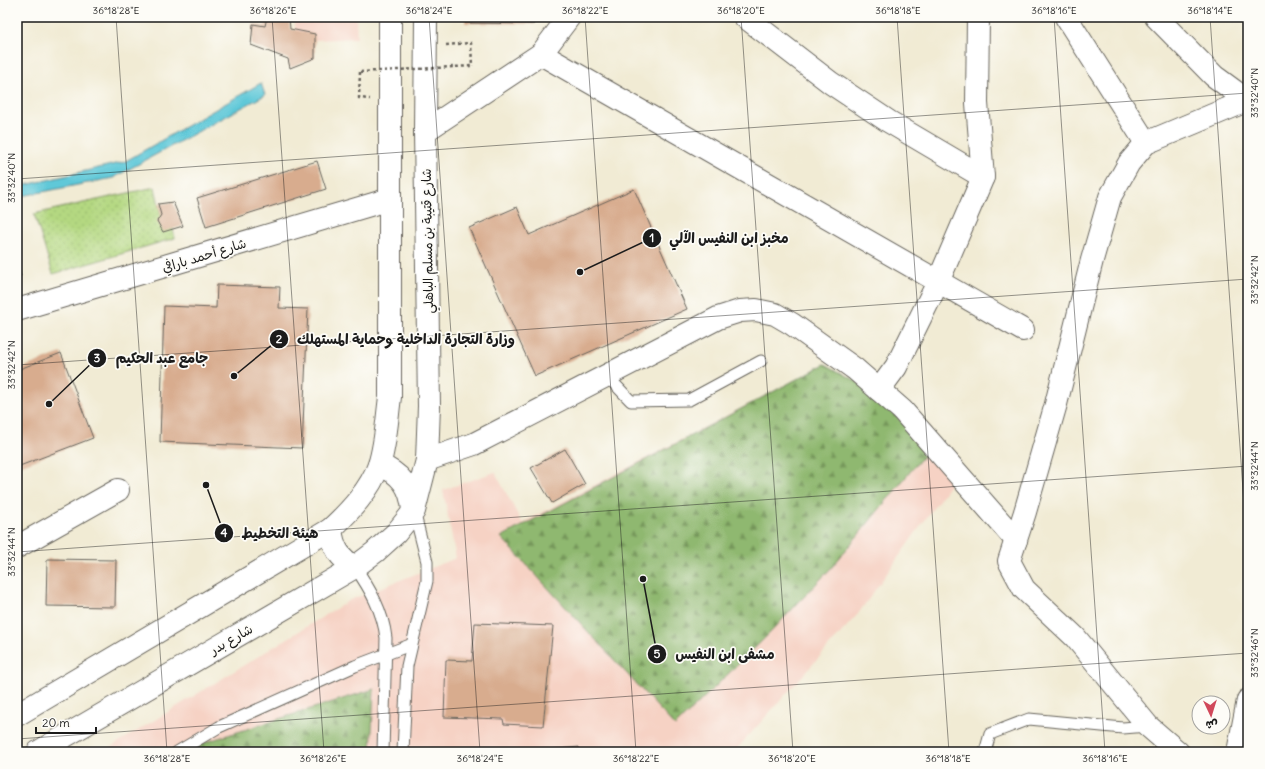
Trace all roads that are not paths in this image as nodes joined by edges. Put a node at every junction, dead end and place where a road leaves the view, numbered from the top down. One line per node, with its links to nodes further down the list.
1 (390, 17): 13 (street)
2 (426, 17): 10 (street, شارع قتيبة بن مسلم الباهلي)
3 (569, 17): 8 (street)
4 (745, 17): 12 (street)
5 (978, 17): 12 (street)
6 (1066, 17): 11 (street)
7 (1156, 17): 9 (street)
8 (541, 54): 10 (street); 14 (street)
9 (1247, 101): 11 (street)
10 (426, 131): 20 (street, شارع قتيبة بن مسلم الباهلي)
11 (1146, 143): 25 (street)
12 (982, 177): 14 (street)
13 (390, 199): 15 (street, شارع أحمد بارافي); 21 (street)
14 (938, 282): 16 (street); 19 (street)
15 (17, 310)
16 (1022, 330)
17 (760, 361): 18 (lane)
18 (606, 375): 19 (street); 20 (street)
19 (879, 390): 25 (street)
20 (426, 460): 23 (street, شارع قتيبة بن مسلم الباهلي)
21 (379, 465): 23 (street); 24 (street)
22 (118, 490): 26 (street)
23 (414, 511): 27 (street, شارع بدر); 28 (lane)
24 (331, 528): 27 (street); 31 (street)
25 (1016, 540): 32 (street)
26 (17, 547)
27 (355, 567): 29 (lane); 33 (street, شارع بدر)
28 (410, 645): 29 (lane); 36 (lane)
29 (386, 653): 34 (lane); 35 (lane)
30 (1248, 700): 39 (street)
31 (17, 715)
32 (1148, 726): 37 (lane); 38 (street)
33 (38, 752)
34 (177, 752)
35 (382, 752)
36 (403, 752)
37 (984, 752)
38 (1178, 752)
39 (1238, 752)

